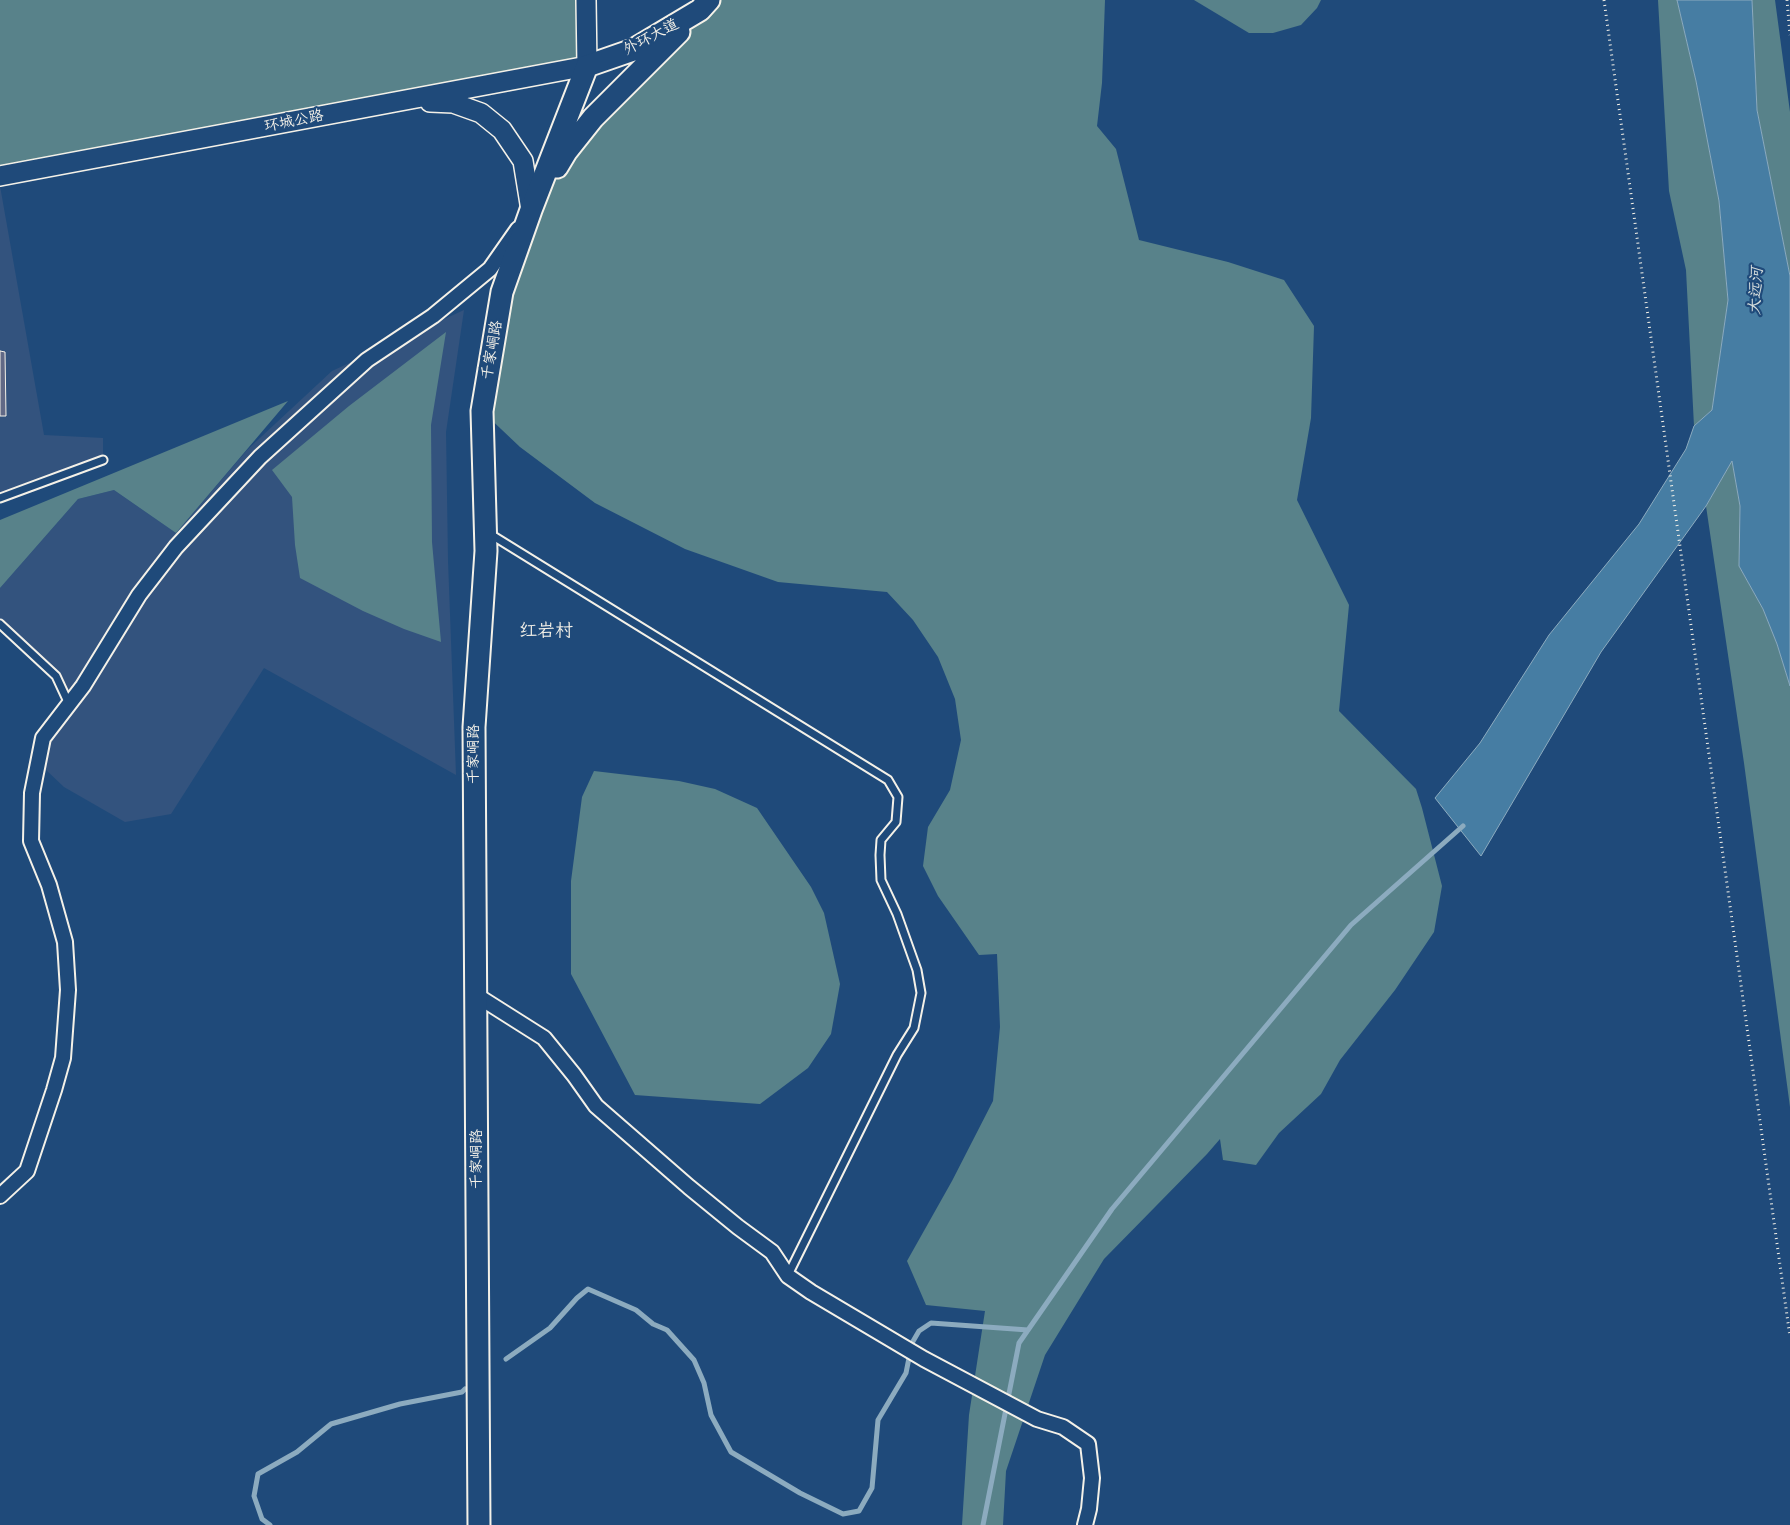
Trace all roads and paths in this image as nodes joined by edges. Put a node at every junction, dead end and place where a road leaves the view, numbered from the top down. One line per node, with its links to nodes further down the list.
1 (586, 0): 6 (main road, 千家峒路)
2 (1604, 0): 18 (path)
3 (1787, 0): 5 (path)
4 (705, 5): 6 (main road, 外环大道); 9 (main road)
5 (1790, 35)
6 (587, 66): 7 (main road, 环城公路); 9 (main road, 千家峒路)
7 (407, 100): 8 (main road, 环城公路); 9 (main road)
8 (0, 176)
9 (531, 210): 12 (main road, 千家峒路); 14 (street)
10 (103, 460): 11 (lane)
11 (0, 498)
12 (485, 531): 15 (main road, 千家峒路); 17 (lane)
13 (0, 624): 14 (lane)
14 (69, 705): 16 (street)
15 (476, 995): 17 (street); 19 (main road, 千家峒路)
16 (0, 1196)
17 (788, 1276): 20 (street)
18 (1790, 1337)
19 (479, 1525)
20 (1085, 1525)

